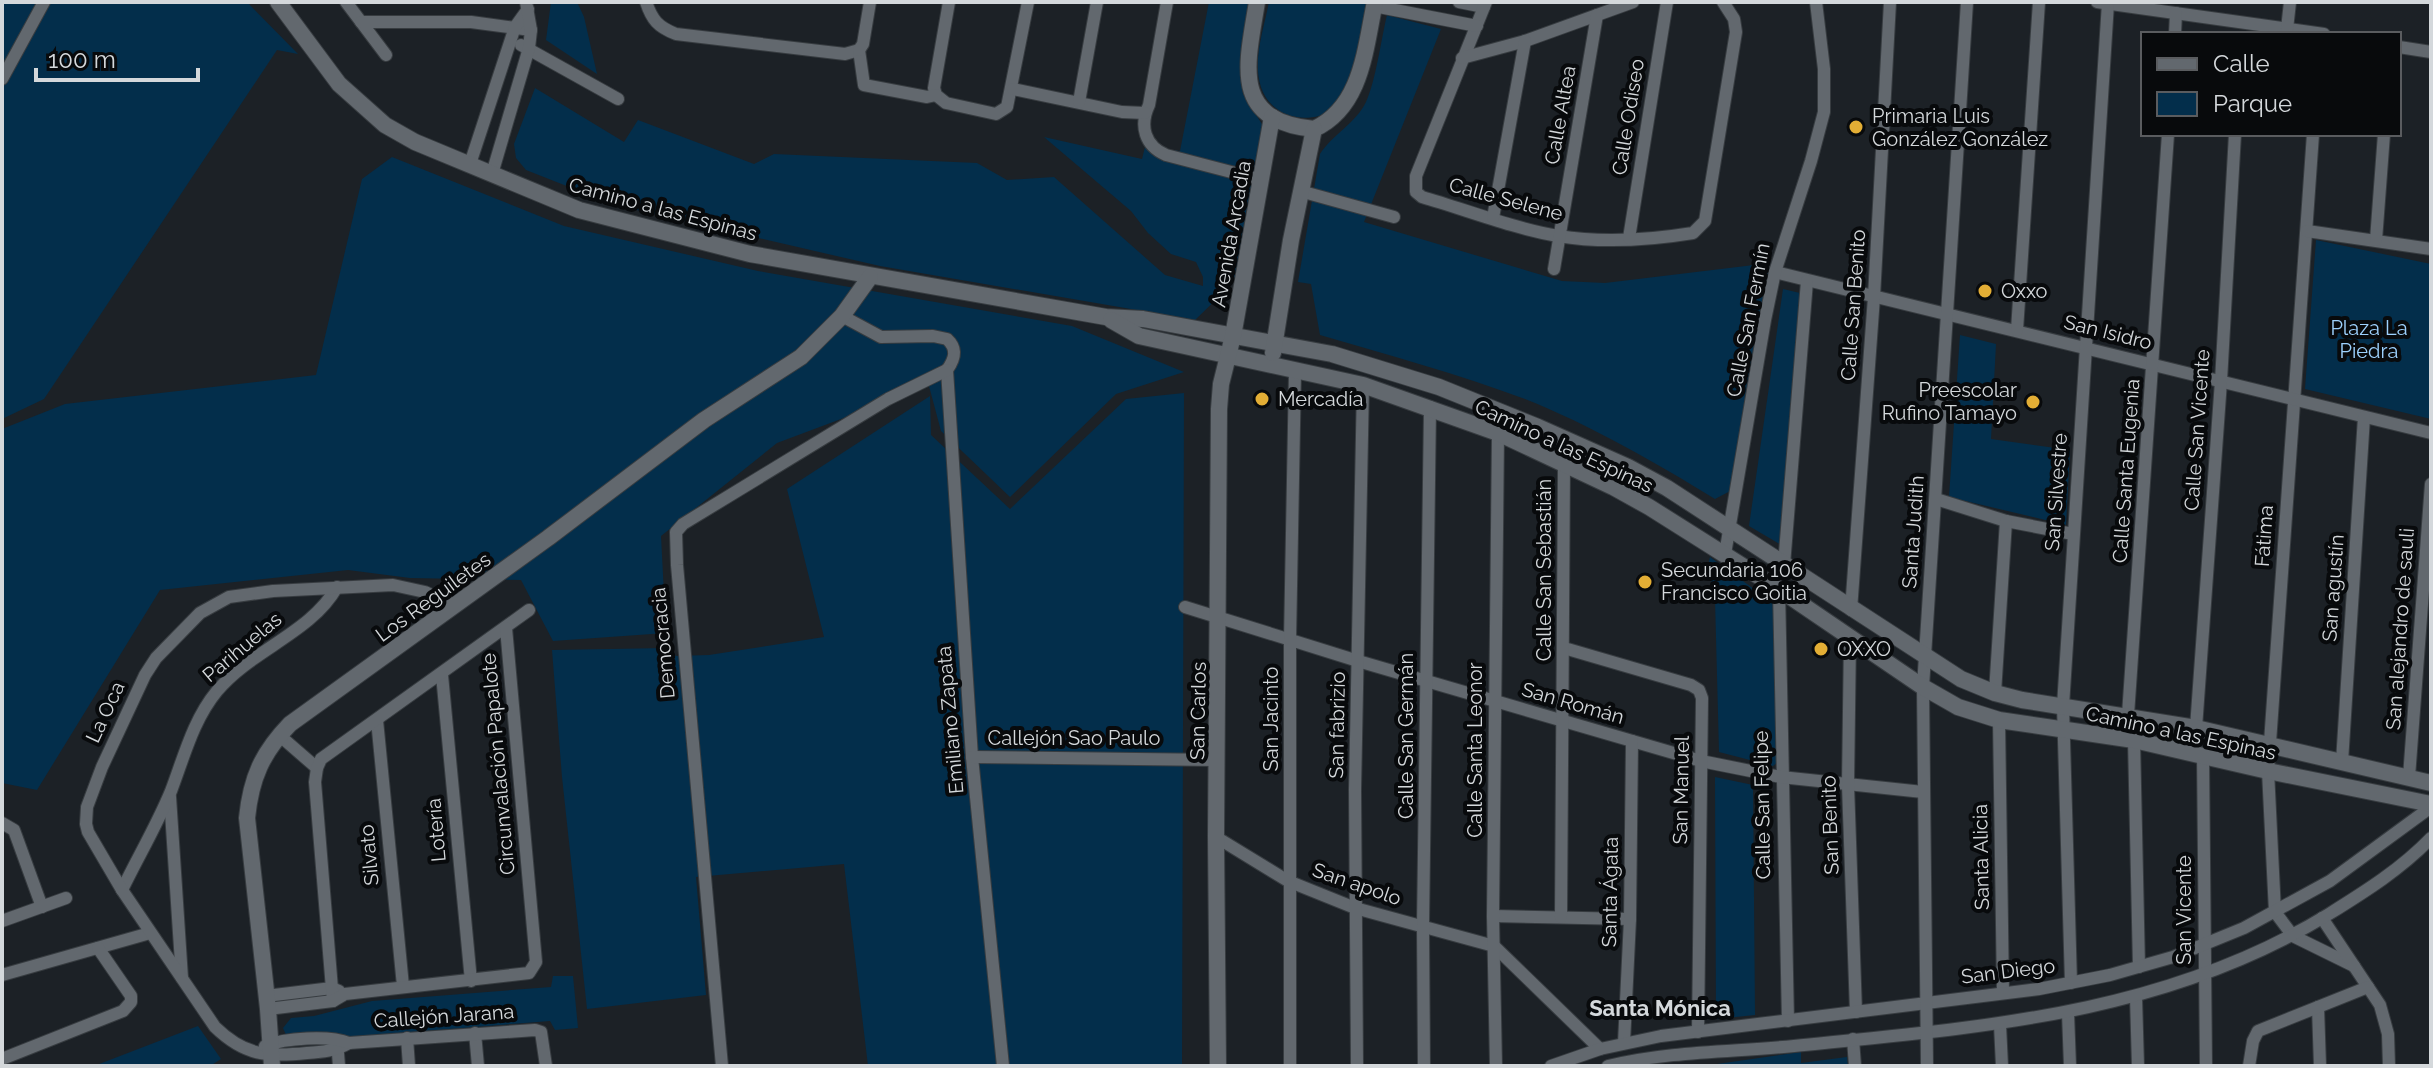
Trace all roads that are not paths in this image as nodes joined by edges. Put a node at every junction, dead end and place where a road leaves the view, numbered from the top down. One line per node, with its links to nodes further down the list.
1 (44, 2): 42 (street)
2 (278, 2): 54 (street, Camino a las Espinas)
3 (346, 2): 26 (street)
4 (646, 2): 38 (street)
5 (870, 2): 38 (street)
6 (949, 2): 44 (street)
7 (1028, 2): 43 (street)
8 (1097, 2): 46 (street)
9 (1167, 2): 47 (street)
10 (1257, 2): 48 (street)
11 (1459, 2): 22 (street)
12 (1633, 2): 25 (street)
13 (1667, 2): 62 (street, Calle Odiseo)
14 (1723, 2): 62 (street, Calle Selene)
15 (1816, 2): 66 (street, Calle San Fermín)
16 (1890, 2): 69 (street, Calle San Benito)
17 (1967, 2): 70 (street, Santa Judith)
18 (2039, 2): 73 (street)
19 (2290, 2): 30 (street)
20 (2103, 3): 24 (street); 76 (street, San Silvestre)
21 (1374, 4): 27 (street); 49 (street)
22 (1485, 4): 27 (street, Calle Selene)
23 (527, 5): 28 (street); 31 (street)
24 (2176, 13): 29 (street); 32 (street)
25 (1597, 15): 34 (street); 61 (street, Calle Altea)
26 (361, 22): 28 (street); 40 (street)
27 (1477, 26): 41 (street, Calle Selene)
28 (515, 27): 31 (street); 35 (street)
29 (2242, 28): 30 (street)
30 (2287, 29): 33 (street)
31 (531, 30): 37 (street)
32 (2175, 32)
33 (2307, 32)
34 (1525, 41): 41 (street); 59 (street)
35 (511, 42): 37 (street); 54 (street)
36 (2401, 47): 39 (street)
37 (529, 48): 45 (street); 55 (street)
38 (859, 50): 44 (street)
39 (2431, 52)
40 (386, 55)
41 (1462, 58): 59 (street, Calle Selene)
42 (2, 79)
43 (1013, 89): 44 (street); 46 (street)
44 (935, 91)
45 (618, 99)
46 (1079, 102): 47 (street)
47 (1145, 113): 56 (street)
48 (1272, 117): 49 (street); 56 (street, Avenida Arcadia)
49 (1314, 129): 57 (street)
50 (2168, 136): 78 (street, Calle Santa Eugenia)
51 (2235, 136): 82 (street, Calle San Vicente)
52 (2313, 136): 60 (street, Fátima)
53 (2384, 136): 63 (street)
54 (470, 164): 55 (street, Camino a las Espinas)
55 (492, 174): 67 (street, Camino a las Espinas)
56 (1262, 180): 74 (street, Avenida Arcadia)
57 (1300, 191): 58 (street); 75 (street)
58 (1394, 217)
59 (1493, 218): 61 (street, Calle Selene)
60 (2307, 231): 63 (street); 84 (street, Fátima)
61 (1560, 236): 62 (street, Calle Selene); 65 (street, Calle Altea)
62 (1629, 238)
63 (2376, 240): 64 (street)
64 (2431, 249)
65 (1554, 269)
66 (1775, 272): 68 (street, San Isidro); 93 (street, Calle San Fermín)
67 (870, 277): 71 (street, Los Reguiletes); 72 (street, Camino a las Espinas)
68 (1807, 281): 69 (street, San Isidro); 96 (street)
69 (1874, 297): 70 (street, San Isidro); 102 (street, Calle San Benito)
70 (1948, 313): 73 (street, San Isidro); 91 (street, Santa Judith)
71 (842, 316): 80 (street, Emiliano Zapata); 99 (street, Los Reguiletes)
72 (1106, 317): 74 (street, Camino a las Espinas); 77 (street, Camino a las Espinas)
73 (2017, 330): 76 (street, San Isidro)
74 (1233, 336): 75 (street, Camino a las Espinas); 77 (street, Avenida Arcadia)
75 (1274, 345): 79 (street); 93 (street, Camino a las Espinas)
76 (2086, 347): 78 (street, San Isidro); 94 (street, San Silvestre)
77 (1227, 357): 79 (street, Camino a las Espinas); 103 (street, San Carlos)
78 (2153, 364): 82 (street, San Isidro); 116 (street, Calle Santa Eugenia)
79 (1270, 367): 81 (street, Camino a las Espinas)
80 (947, 370): 127 (street, Emiliano Zapata); 194 (street, Democracia)
81 (1295, 372): 83 (street, Camino a las Espinas); 106 (street, San Jacinto)
82 (2221, 381): 84 (street, San Isidro); 120 (street, Calle San Vicente)
83 (1363, 385): 85 (street, Camino a las Espinas); 109 (street, San fabrizio)
84 (2294, 398): 86 (street, San Isidro); 125 (street, Fátima)
85 (1430, 407): 87 (street, Camino a las Espinas); 111 (street, Calle San Germán)
86 (2364, 417): 88 (street, San Isidro); 130 (street, San agustín)
87 (1498, 433): 89 (street, Camino a las Espinas); 114 (street, Calle Santa Leonor)
88 (2431, 433)
89 (1564, 464): 95 (street, Camino a las Espinas); 107 (street, Calle San Sebastián)
90 (2431, 484): 134 (street, San alejandro de sauli)
91 (1936, 499): 92 (street); 108 (street, Santa Judith)
92 (2006, 521): 94 (street); 113 (street)
93 (1731, 529): 95 (street, Calle San Fermín); 96 (street, Camino a las Espinas)
94 (2073, 534): 115 (street, San Silvestre)
95 (1725, 554): 98 (street, Camino a las Espinas)
96 (1784, 565): 102 (street, Camino a las Espinas)
97 (337, 587): 99 (street, La Oca); 138 (street, Parihuelas); 144 (street, La Oca)
98 (1779, 589): 105 (street, Camino a las Espinas); 133 (street, Calle San Felipe)
99 (455, 606): 122 (street, Los Reguiletes)
100 (1185, 607): 103 (street, San Román)
101 (529, 610): 104 (street)
102 (1851, 610): 108 (street, Camino a las Espinas)
103 (1219, 617): 106 (street, San Román); 128 (street, San Carlos)
104 (506, 628): 110 (street, Circunvalación Papalote); 165 (street, Circunvalación Papalote)
105 (1850, 637): 112 (street, Camino a las Espinas); 136 (street, San Benito)
106 (1290, 640): 109 (street, San Román); 143 (street, San Jacinto)
107 (1564, 648): 118 (street, Calle San Sebastián); 129 (street, San Manuel)
108 (1924, 657): 112 (street, Santa Judith); 113 (street, Camino a las Espinas)
109 (1358, 661): 111 (street, San Román); 147 (street, San fabrizio)
110 (442, 675): 117 (street, Circunvalación Papalote); 165 (street, Lotería)
111 (1426, 680): 114 (street, San Román); 154 (street, Calle San Germán)
112 (1923, 687): 119 (street, Camino a las Espinas); 137 (street, Santa Judith)
113 (1995, 693): 115 (street, Camino a las Espinas)
114 (1495, 701): 118 (street, San Román); 149 (street, Calle Santa Leonor)
115 (2063, 706): 116 (street, Camino a las Espinas); 121 (street, San Silvestre)
116 (2128, 715): 120 (street, Camino a las Espinas)
117 (377, 720): 131 (street, Circunvalación Papalote); 167 (street, Silvato)
118 (1564, 720): 124 (street, San Román); 150 (street, Calle San Sebastián)
119 (1999, 720): 121 (street, Camino a las Espinas); 169 (street, Santa Alicia)
120 (2196, 728): 125 (street, Camino a las Espinas)
121 (2062, 729): 123 (street, Camino a las Espinas); 166 (street, San Silvestre)
122 (279, 735): 131 (street); 173 (street, Los Reguiletes)
123 (2134, 740): 126 (street, Camino a las Espinas); 161 (street)
124 (1632, 741): 129 (street, San Román); 152 (street, Santa Ágata)
125 (2269, 743): 130 (street, Camino a las Espinas); 132 (street, Fátima)
126 (2203, 754): 132 (street, Camino a las Espinas); 158 (street, San Vicente)
127 (972, 757): 128 (street, Callejón Sao Paulo); 195 (street, Emiliano Zapata)
128 (1217, 760): 141 (street, San Carlos)
129 (1701, 761): 133 (street, San Román); 179 (street, San Manuel)
130 (2342, 762): 134 (street, Camino a las Espinas)
131 (317, 768): 170 (street)
132 (2268, 771): 139 (street, Camino a las Espinas); 148 (street, Fátima)
133 (1781, 777): 136 (street, San Román); 177 (street, Calle San Felipe)
134 (2409, 777): 135 (street, Camino a las Espinas)
135 (2431, 783)
136 (1848, 785): 137 (street, San Román); 175 (street, San Benito)
137 (1923, 792): 172 (street, Santa Judith)
138 (169, 794): 144 (street, Parihuelas); 164 (street, Parihuelas)
139 (2431, 806): 148 (street, San Diego)
140 (2, 823): 146 (street)
141 (1216, 837): 143 (street, San apolo); 196 (street, San Carlos)
142 (2431, 838): 151 (street)
143 (1288, 881): 147 (street, San apolo); 197 (street, San Jacinto)
144 (122, 890): 155 (street, La Oca)
145 (66, 898): 146 (street)
146 (42, 907): 153 (street)
147 (1355, 908): 154 (street, San apolo); 198 (street, San fabrizio)
148 (2275, 912): 156 (street); 158 (street, San Diego)
149 (1493, 916): 150 (street); 157 (street, Calle Santa Leonor)
150 (1561, 917): 152 (street)
151 (2322, 918): 156 (street); 160 (street)
152 (1630, 919): 184 (street, Santa Ágata)
153 (2, 921)
154 (1423, 926): 157 (street, San apolo); 199 (street, Calle San Germán)
155 (150, 933): 159 (street); 164 (street, La Oca)
156 (2293, 936): 160 (street); 163 (street)
157 (1494, 946): 186 (street); 200 (street, Calle Santa Leonor)
158 (2204, 946): 161 (street, San Diego); 163 (street, San Vicente)
159 (98, 948): 162 (street); 188 (street)
160 (2354, 966): 168 (street)
161 (2139, 967): 166 (street, San Diego)
162 (2, 975)
163 (2205, 975): 171 (street); 207 (street, San Vicente)
164 (182, 979): 187 (street, La Oca)
165 (471, 981): 167 (street, Circunvalación Papalote)
166 (2071, 983): 169 (street, San Diego)
167 (403, 986): 170 (street, Circunvalación Papalote)
168 (2368, 987): 174 (street); 210 (street)
169 (2003, 993): 172 (street, San Diego)
170 (332, 994): 173 (street)
171 (2136, 997): 176 (street); 206 (street)
172 (1926, 1001): 175 (street, San Diego); 181 (street, Santa Judith)
173 (267, 1003): 187 (street, Los Reguiletes)
174 (2318, 1007): 208 (street); 209 (street)
175 (1856, 1012): 177 (street, San Diego)
176 (2068, 1013): 178 (street); 205 (street)
177 (1788, 1021): 179 (street, San Diego)
178 (2000, 1025): 181 (street); 204 (street)
179 (1698, 1032): 184 (street, San Diego)
180 (475, 1033): 182 (street, Callejón Jarana); 192 (street); 193 (street, Callejón Jarana)
181 (1926, 1033): 183 (street); 203 (street, Santa Judith)
182 (407, 1038): 185 (street, Callejón Jarana); 191 (street)
183 (1853, 1039): 189 (street); 202 (street)
184 (1624, 1043): 186 (street, San Diego)
185 (341, 1044): 187 (street, Callejón Jarana); 190 (street)
186 (1600, 1049): 201 (street, San Diego)
187 (271, 1056)
188 (2, 1059)
189 (1617, 1065)
190 (339, 1066)
191 (409, 1066)
192 (478, 1066)
193 (546, 1066)
194 (722, 1066)
195 (1003, 1066)
196 (1218, 1066)
197 (1290, 1066)
198 (1357, 1066)
199 (1424, 1066)
200 (1496, 1066)
201 (1551, 1066)
202 (1855, 1066)
203 (1927, 1066)
204 (2002, 1066)
205 (2070, 1066)
206 (2138, 1066)
207 (2206, 1066)
208 (2249, 1066)
209 (2320, 1066)
210 (2389, 1066)

